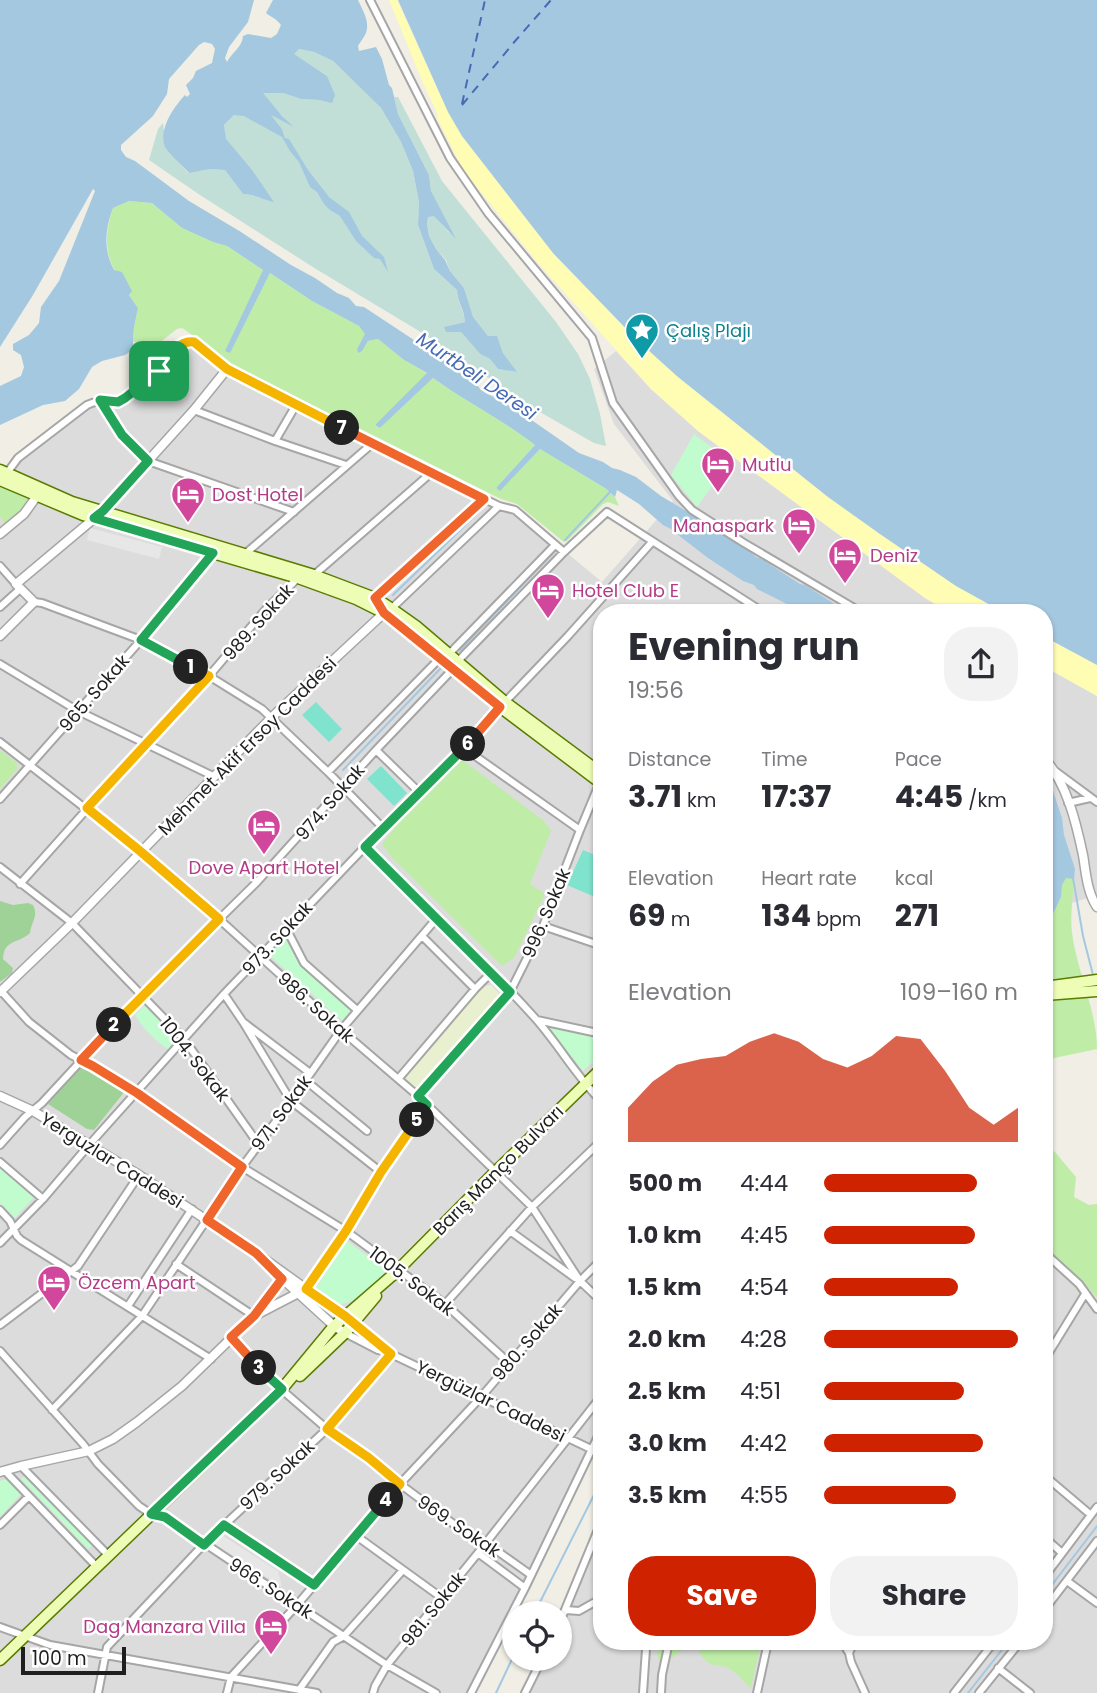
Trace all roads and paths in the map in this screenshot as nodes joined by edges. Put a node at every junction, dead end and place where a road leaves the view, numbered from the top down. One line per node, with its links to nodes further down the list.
1 (370, 0): 32 (street)
2 (227, 369): 3 (street); 4 (street); 5 (street)
3 (100, 400): 8 (street); 11 (street)
4 (296, 405): 6 (street); 7 (street)
5 (194, 410): 6 (street); 8 (street)
6 (275, 441): 9 (street)
7 (373, 443): 9 (street); 10 (street)
8 (148, 461): 15 (street); 16 (street)
9 (346, 466): 16 (street)
10 (431, 473): 13 (street); 25 (street)
11 (2, 475): 12 (main road)
12 (39, 492): 15 (main road); 17 (main road); 18 (street)
13 (484, 499): 14 (street); 28 (street)
14 (499, 506): 20 (street); 35 (street, Mehmet Akif Ersoy Caddesi)
15 (103, 511): 17 (street); 23 (main road)
16 (294, 512): 23 (street)
17 (94, 518): 22 (main road); 27 (street)
18 (0, 534)
19 (652, 542): 21 (street, 974. Sokak); 30 (street, 973. Sokak); 31 (street)
20 (555, 545): 21 (street); 38 (street)
21 (564, 552): 40 (street, 974. Sokak)
22 (213, 553): 26 (main road); 37 (street, 965. Sokak)
23 (245, 554): 25 (main road)
24 (0, 566): 27 (street)
25 (314, 575): 28 (main road)
26 (298, 578): 35 (main road); 41 (street, 989. Sokak)
27 (18, 586): 29 (street); 33 (street)
28 (375, 598): 35 (main road)
29 (34, 602): 36 (street); 37 (street)
30 (598, 604)
31 (750, 604)
32 (847, 604)
33 (0, 607)
34 (593, 609): 42 (street, 973. Sokak)
35 (388, 611): 38 (main road); 44 (street, Mehmet Akif Ersoy Caddesi)
36 (0, 636)
37 (141, 640): 41 (street); 43 (street, 965. Sokak)
38 (444, 656): 40 (main road); 51 (street)
39 (0, 664): 43 (street)
40 (456, 665): 42 (main road); 48 (street, 974. Sokak)
41 (209, 676): 44 (street); 46 (street, 989. Sokak)
42 (502, 704): 47 (street, 973. Sokak); 52 (main road)
43 (78, 711): 46 (street); 49 (street, 965. Sokak)
44 (272, 717): 51 (street); 53 (street, Mehmet Akif Ersoy Caddesi)
45 (0, 742): 49 (street, 986. Sokak)
46 (146, 743): 53 (street); 60 (street, 989. Sokak)
47 (464, 748): 55 (street, 973. Sokak); 62 (street)
48 (376, 750): 54 (street, 974. Sokak); 55 (street)
49 (31, 765): 56 (street, 965. Sokak); 60 (street, 986. Sokak)
50 (1054, 769): 58 (street); 59 (street)
51 (328, 772): 54 (street)
52 (593, 774)
53 (214, 776): 64 (street, Mehmet Akif Ersoy Caddesi)
54 (343, 786): 61 (street); 69 (street, 974. Sokak)
55 (419, 792): 61 (street, 973. Sokak)
56 (0, 799)
57 (593, 799): 62 (street, 996. Sokak)
58 (1094, 800): 59 (street)
59 (1068, 803): 67 (street)
60 (87, 808): 64 (street, 986. Sokak); 66 (street, 989. Sokak)
61 (383, 828): 63 (street, 973. Sokak)
62 (580, 830): 71 (street, 996. Sokak)
63 (365, 847): 68 (street); 72 (street, 973. Sokak)
64 (140, 851): 69 (street, 986. Sokak); 70 (street, Mehmet Akif Ersoy Caddesi)
65 (0, 867): 66 (street, 1004. Sokak)
66 (20, 884): 70 (street, 1004. Sokak)
67 (1097, 907)
68 (437, 918): 73 (street, 971. Sokak); 76 (street)
69 (219, 919): 75 (street, 986. Sokak); 86 (street, 974. Sokak)
70 (72, 923): 82 (street, Mehmet Akif Ersoy Caddesi); 86 (street, 1004. Sokak)
71 (543, 926): 74 (street); 83 (street, 996. Sokak)
72 (286, 928): 75 (street, 973. Sokak); 87 (street)
73 (422, 936): 80 (street); 87 (street, 971. Sokak)
74 (593, 943)
75 (260, 957): 85 (street, 973. Sokak); 90 (street, 986. Sokak)
76 (491, 973): 80 (street); 83 (street)
77 (1097, 981): 78 (main road)
78 (1083, 986): 79 (main road); 81 (main road); 84 (main road)
79 (1053, 987)
80 (475, 989): 96 (street)
81 (1097, 990)
82 (1, 992): 93 (street, 1005. Sokak)
83 (510, 992): 88 (street); 102 (street, 996. Sokak)
84 (1053, 993)
85 (224, 994): 89 (street); 92 (street, 973. Sokak)
86 (142, 995): 92 (street, 1004. Sokak); 93 (street, 974. Sokak)
87 (357, 1010): 90 (street, 971. Sokak)
88 (537, 1020): 91 (street); 98 (street)
89 (243, 1022): 94 (street); 103 (street)
90 (341, 1030): 94 (street, 971. Sokak); 96 (street, 986. Sokak)
91 (593, 1032)
92 (184, 1039): 99 (street, 973. Sokak); 107 (street, 1004. Sokak)
93 (81, 1060): 99 (street, 1005. Sokak); 105 (street, 974. Sokak)
94 (310, 1073): 97 (street, 971. Sokak)
95 (593, 1076): 98 (main road, Barış Manço Bulvarı)
96 (399, 1079): 102 (street, 986. Sokak)
97 (305, 1080): 103 (street, 971. Sokak); 106 (street)
98 (584, 1084): 100 (street); 113 (main road, Barış Manço Bulvarı)
99 (137, 1093): 109 (street, 973. Sokak); 112 (street, 1005. Sokak)
100 (593, 1093)
101 (0, 1096): 105 (street, Yerguzlar Caddesi)
102 (418, 1096): 104 (street, 986. Sokak)
103 (291, 1101): 107 (street, 971. Sokak); 114 (street)
104 (427, 1105): 113 (street, 986. Sokak); 114 (street)
105 (33, 1111): 108 (street, 974. Sokak); 109 (street, Yerguzlar Caddesi)
106 (367, 1131)
107 (258, 1144): 112 (street, 971. Sokak)
108 (0, 1145)
109 (89, 1145): 115 (street, Yerguzlar Caddesi); 116 (street, 973. Sokak)
110 (593, 1149): 117 (street)
111 (0, 1163): 116 (street)
112 (242, 1167): 120 (street, 971. Sokak); 122 (street, 1005. Sokak)
113 (496, 1171): 117 (street, 986. Sokak); 130 (main road, Barış Manço Bulvarı)
114 (381, 1172): 122 (street)
115 (139, 1175): 118 (street, Yerguzlar Caddesi); 129 (street)
116 (43, 1199): 121 (street, 973. Sokak)
117 (532, 1207): 123 (street); 132 (street, 986. Sokak)
118 (192, 1209): 120 (street, Yerguzlar Caddesi); 137 (street)
119 (0, 1210): 121 (street)
120 (207, 1220): 125 (street, Yerguzlar Caddesi); 127 (street, 971. Sokak)
121 (14, 1230): 124 (street, 973. Sokak); 129 (street)
122 (346, 1231): 130 (street, 1005. Sokak); 133 (street)
123 (510, 1231): 132 (street); 136 (street)
124 (0, 1244)
125 (256, 1253): 131 (street, Yergüzlar Caddesi)
126 (1053, 1260): 135 (street)
127 (176, 1264): 139 (street, 971. Sokak); 140 (street)
128 (593, 1268): 132 (street, 980. Sokak)
129 (73, 1271): 137 (street); 142 (street)
130 (396, 1271): 136 (street, 1005. Sokak); 141 (main road, Barış Manço Bulvarı)
131 (284, 1277): 133 (street, Yergüzlar Caddesi); 140 (street)
132 (580, 1282): 134 (street, 986. Sokak); 150 (street, 980. Sokak)
133 (302, 1291): 140 (street); 141 (street, Yergüzlar Caddesi); 143 (street)
134 (593, 1294)
135 (1085, 1294): 138 (street); 146 (street)
136 (445, 1304): 150 (street, 1005. Sokak)
137 (128, 1306): 139 (street)
138 (1097, 1308)
139 (142, 1316): 149 (street); 154 (street, 971. Sokak)
140 (254, 1316): 145 (street)
141 (349, 1320): 143 (main road, Barış Manço Bulvarı); 144 (main road, Barış Manço Bulvarı); 148 (street, Yergüzlar Caddesi)
142 (0, 1325)
143 (334, 1326): 144 (street); 151 (main road, Barış Manço Bulvarı)
144 (345, 1333): 148 (street); 151 (main road, Barış Manço Bulvarı)
145 (231, 1337): 149 (street); 151 (street, 969. Sokak)
146 (1053, 1346)
147 (0, 1351): 154 (street, 966. Sokak)
148 (389, 1353): 152 (street, Yergüzlar Caddesi); 155 (street, 979. Sokak)
149 (211, 1359): 159 (street)
150 (509, 1363): 152 (street, 980. Sokak)
151 (282, 1389): 155 (street, 969. Sokak); 166 (main road, Barış Manço Bulvarı)
152 (482, 1396): 156 (street, Yergüzlar Caddesi); 163 (street, 980. Sokak)
153 (593, 1406): 156 (street, 981. Sokak)
154 (52, 1410): 159 (street, 966. Sokak)
155 (327, 1429): 163 (street, 969. Sokak); 169 (street, 979. Sokak)
156 (568, 1438): 158 (street, Yergüzlar Caddesi); 173 (street, 981. Sokak)
157 (593, 1445): 158 (street)
158 (591, 1449): 182 (street)
159 (89, 1451): 160 (street); 166 (street, 966. Sokak)
160 (21, 1466): 161 (street); 178 (street)
161 (2, 1472): 164 (street)
162 (1053, 1483): 167 (street)
163 (400, 1484): 170 (street, 980. Sokak); 173 (street, 969. Sokak)
164 (28, 1497): 168 (street); 180 (street)
165 (1097, 1507): 167 (street)
166 (151, 1514): 174 (street, 966. Sokak); 178 (main road, Barış Manço Bulvarı)
167 (1091, 1515): 177 (street)
168 (0, 1525)
169 (224, 1525): 174 (street, 979. Sokak); 184 (street)
170 (355, 1535): 181 (street); 184 (street, 980. Sokak)
171 (1097, 1541): 183 (street)
172 (593, 1542): 188 (street)
173 (485, 1543): 176 (street, 981. Sokak); 182 (street, 969. Sokak)
174 (204, 1545): 191 (street, 966. Sokak); 204 (street, 979. Sokak)
175 (1053, 1545): 177 (street)
176 (478, 1553): 185 (street); 186 (street, 981. Sokak)
177 (1062, 1553): 179 (street)
178 (109, 1556): 180 (main road, Barış Manço Bulvarı)
179 (1053, 1565)
180 (97, 1567): 194 (main road, Barış Manço Bulvarı)
181 (402, 1570): 186 (street); 195 (street)
182 (531, 1575): 185 (street)
183 (1067, 1581): 187 (street); 190 (street)
184 (314, 1585): 191 (street, 980. Sokak)
185 (525, 1588): 216 (street)
186 (442, 1598): 206 (street, 981. Sokak)
187 (1053, 1598)
188 (570, 1601)
189 (593, 1603): 192 (street)
190 (1097, 1604)
191 (297, 1605): 195 (street, 966. Sokak); 209 (street, 980. Sokak)
192 (572, 1610)
193 (0, 1627): 194 (street)
194 (25, 1636): 204 (street); 205 (main road, Barış Manço Bulvarı)
195 (344, 1636): 206 (street, 966. Sokak); 210 (street)
196 (646, 1650): 218 (street)
197 (667, 1650): 219 (street)
198 (766, 1650): 220 (street)
199 (847, 1650): 203 (street)
200 (850, 1650): 203 (street)
201 (988, 1650): 222 (street)
202 (1013, 1650): 207 (street)
203 (849, 1653): 221 (street)
204 (106, 1656): 209 (street); 211 (street)
205 (0, 1660)
206 (387, 1665): 214 (street, 981. Sokak); 215 (street, 966. Sokak)
207 (998, 1668): 223 (street); 224 (street)
208 (536, 1671): 217 (street)
209 (231, 1677): 210 (street); 212 (street)
210 (299, 1690): 213 (street)
211 (98, 1693)
212 (227, 1693)
213 (317, 1693)
214 (373, 1693)
215 (436, 1693)
216 (471, 1693)
217 (525, 1693)
218 (643, 1693)
219 (661, 1693)
220 (757, 1693)
221 (865, 1693)
222 (954, 1693)
223 (979, 1693)
224 (1030, 1693)

